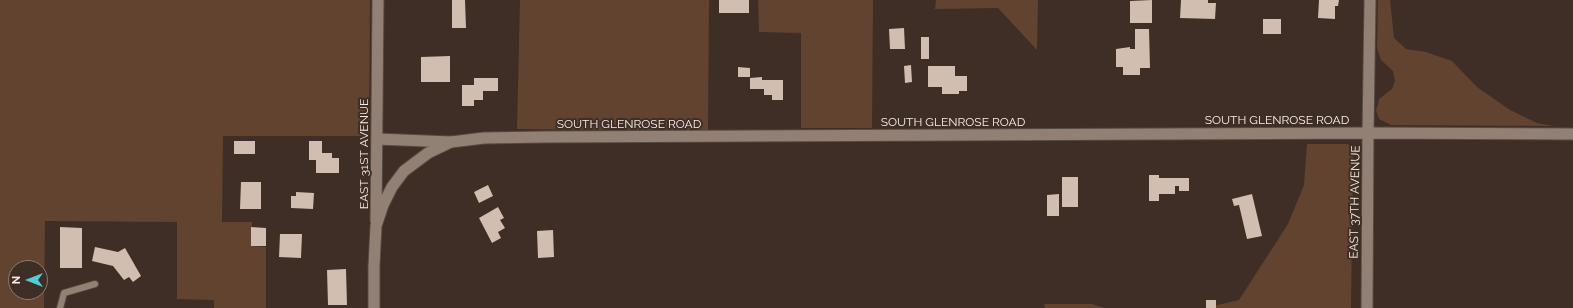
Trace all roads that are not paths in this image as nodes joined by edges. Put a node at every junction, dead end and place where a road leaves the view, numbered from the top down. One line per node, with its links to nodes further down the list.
1 (378, 0): 5 (street, EAST 31ST AVENUE)
2 (1370, 0): 3 (street, EAST 37TH AVENUE)
3 (1368, 133): 4 (street, SOUTH GLENROSE ROAD); 6 (street, SOUTH GLENROSE ROAD); 11 (street, EAST 37TH AVENUE)
4 (1573, 134)
5 (377, 139): 6 (street); 7 (street, EAST 31ST AVENUE)
6 (451, 142): 7 (street, SOUTH GLENROSE ROAD)
7 (376, 226): 10 (street, EAST 31ST AVENUE)
8 (95, 284): 9 (lane)
9 (60, 308)
10 (374, 308)
11 (1366, 308)

